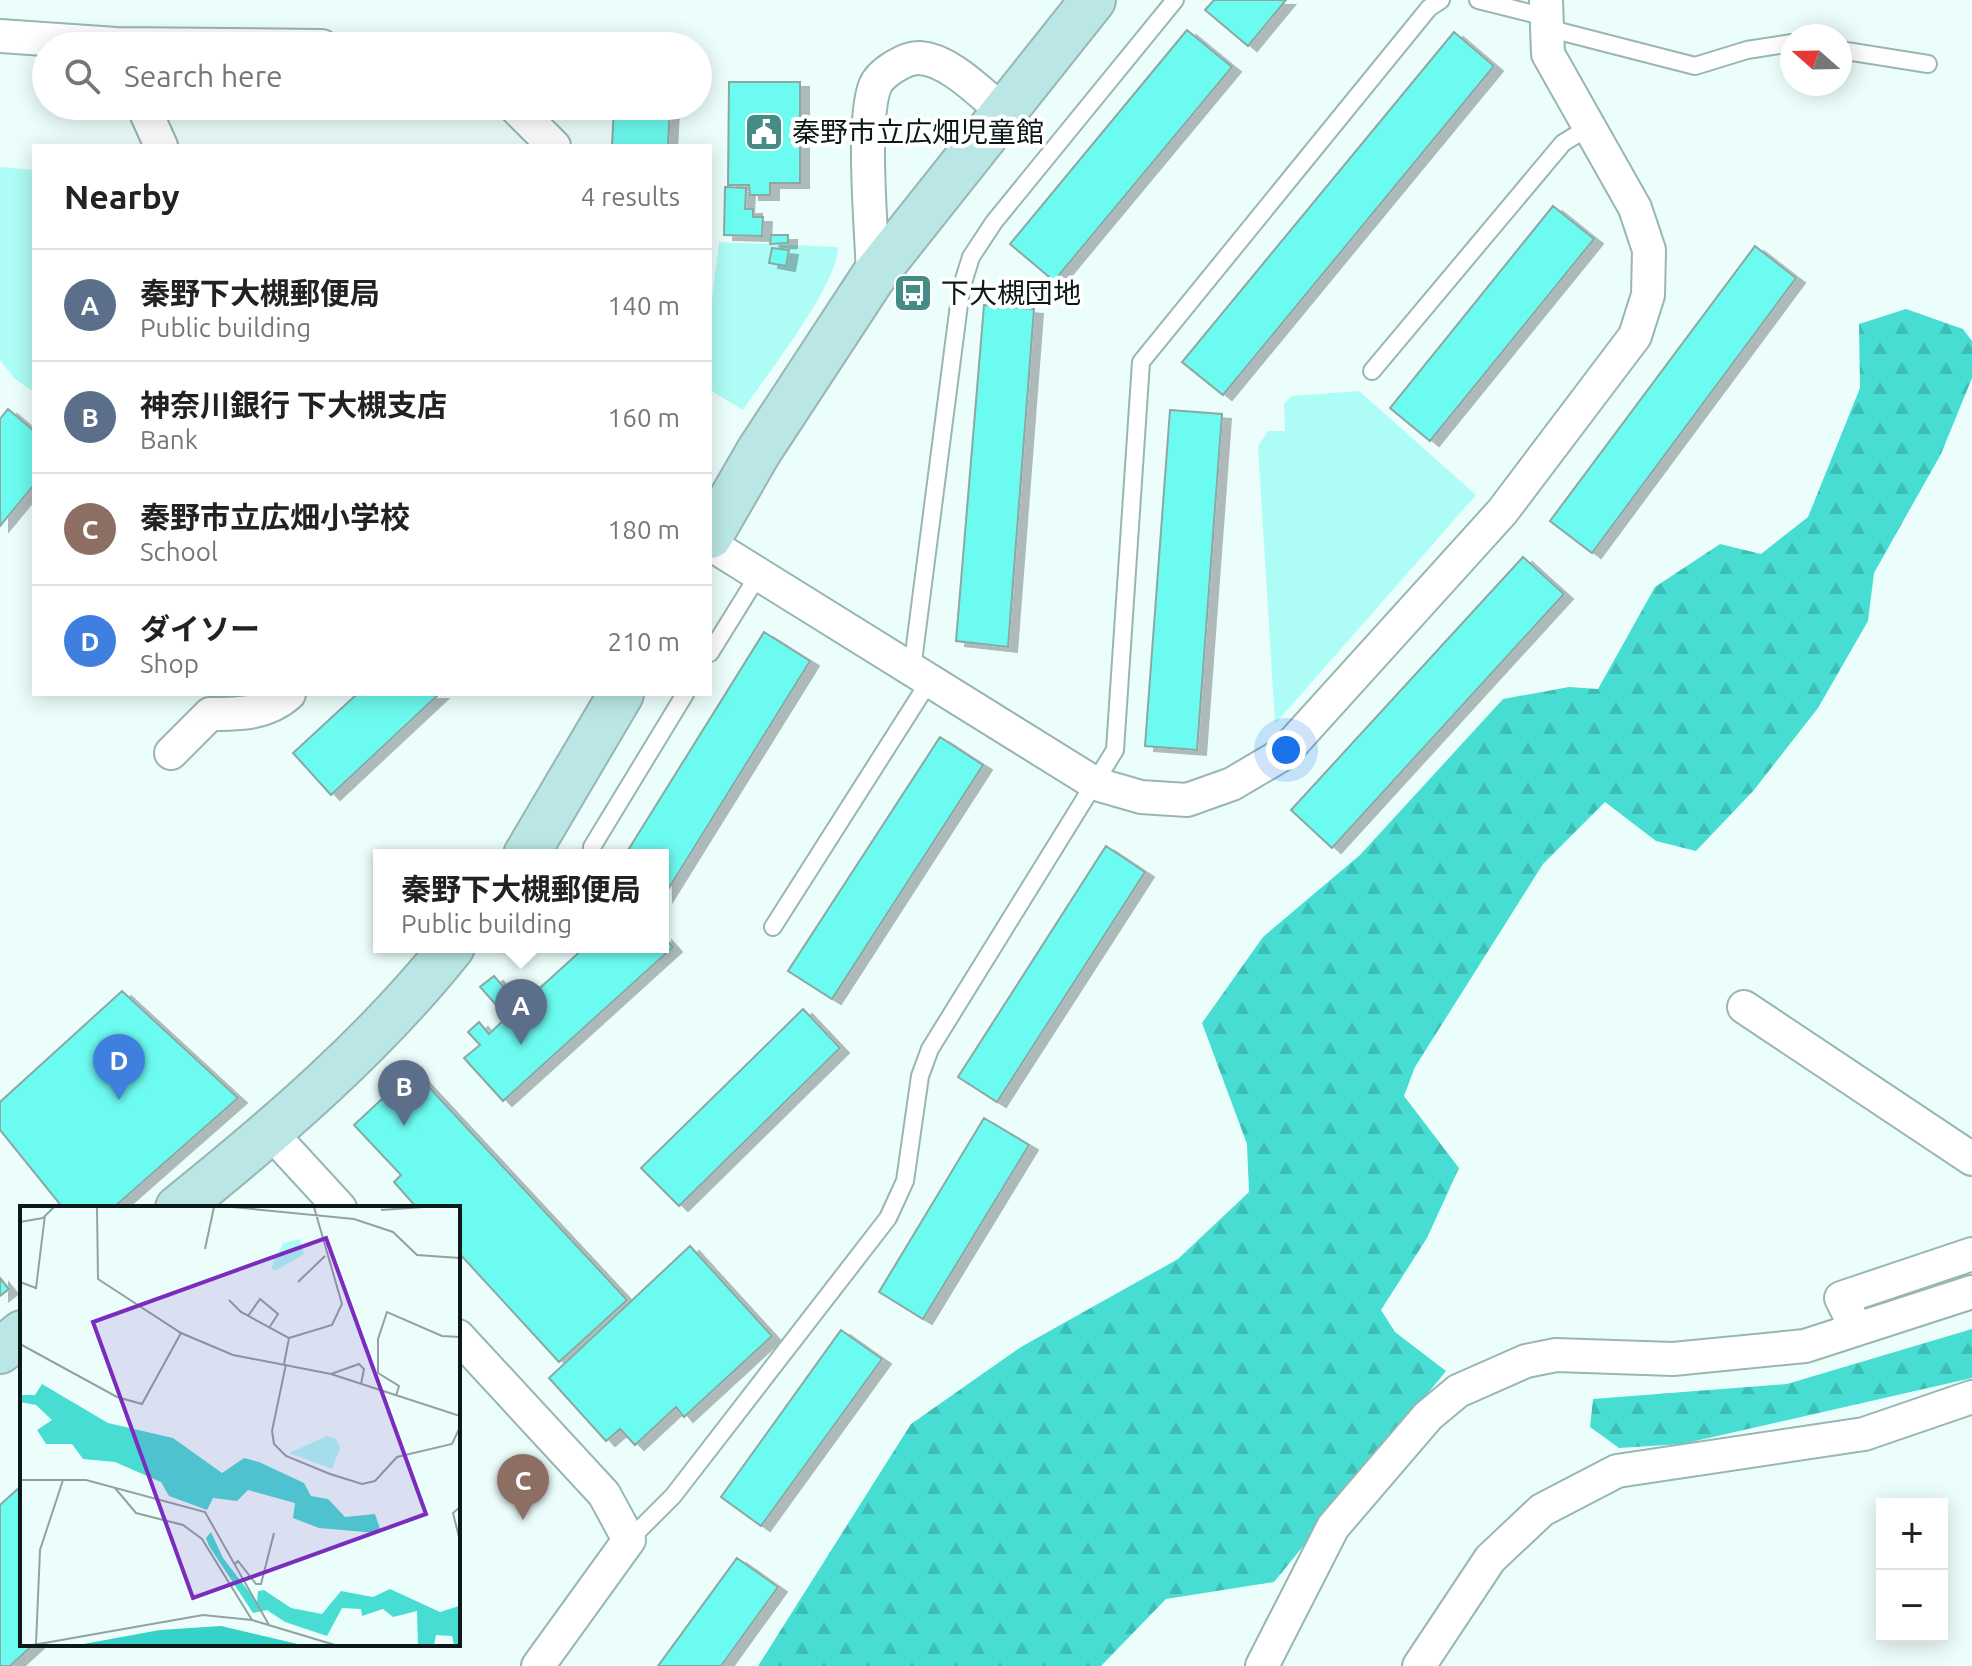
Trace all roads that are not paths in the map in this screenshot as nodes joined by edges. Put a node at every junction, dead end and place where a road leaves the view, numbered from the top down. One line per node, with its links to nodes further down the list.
1 (1093, 0): 11 (street)
2 (1175, 0): 23 (lane)
3 (1441, 0): 28 (lane)
4 (1478, 0): 5 (lane)
5 (1546, 15): 8 (lane); 14 (street)
6 (0, 36): 7 (street)
7 (32, 38)
8 (1780, 45)
9 (1852, 52): 10 (lane)
10 (1928, 64)
11 (1003, 111): 17 (street); 17 (street)
12 (149, 120): 15 (street)
13 (528, 120): 16 (street)
14 (1589, 127): 18 (lane); 28 (street)
15 (160, 144)
16 (552, 144)
17 (873, 277): 19 (street)
18 (1372, 371)
19 (712, 533)
20 (712, 545): 21 (street)
21 (759, 574): 22 (lane); 23 (street)
22 (712, 650)
23 (921, 675): 28 (street); 31 (lane)
24 (287, 696): 27 (street)
25 (620, 696): 30 (street)
26 (684, 696): 29 (lane)
27 (171, 753)
28 (1096, 784): 45 (lane)
29 (592, 847)
30 (530, 849)
31 (773, 927)
32 (447, 953): 34 (street)
33 (1744, 1007): 35 (street)
34 (271, 1133): 36 (street); 37 (street)
35 (1972, 1159)
36 (180, 1206)
37 (338, 1206)
38 (1972, 1254): 40 (street)
39 (1972, 1292): 40 (street)
40 (1856, 1328): 47 (street)
41 (20, 1335): 43 (street)
42 (460, 1338): 45 (street)
43 (0, 1351)
44 (1972, 1397): 48 (street)
45 (629, 1540): 46 (street)
46 (538, 1666)
47 (1262, 1666)
48 (1419, 1666)

